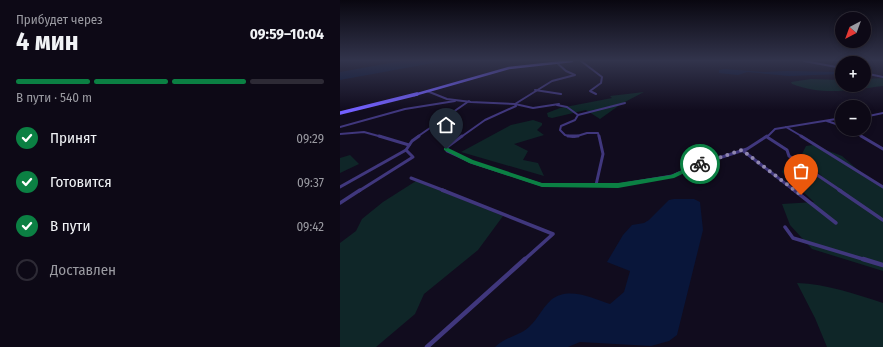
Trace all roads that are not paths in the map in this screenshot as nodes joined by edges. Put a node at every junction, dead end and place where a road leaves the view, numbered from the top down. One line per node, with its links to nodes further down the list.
1 (476, 77): 5 (main road)
2 (567, 77): 4 (street)
3 (602, 77): 7 (street)
4 (535, 90): 6 (street); 11 (street)
5 (427, 91): 8 (street); 14 (main road)
6 (561, 94)
7 (596, 94)
8 (459, 100): 9 (street); 21 (street)
9 (469, 101): 11 (street); 26 (street)
10 (625, 103): 16 (street)
11 (515, 104): 13 (street); 31 (street)
12 (559, 104): 13 (street)
13 (553, 105): 16 (street)
14 (340, 113)
15 (883, 113): 17 (street)
16 (578, 115): 31 (street)
17 (871, 116)
18 (835, 119): 19 (street)
19 (825, 121): 20 (street); 22 (street)
20 (835, 124)
21 (340, 127)
22 (786, 127): 25 (street); 33 (street)
23 (340, 132): 26 (street)
24 (862, 136): 27 (street)
25 (767, 137): 29 (street); 35 (street)
26 (409, 146): 28 (street)
27 (883, 148)
28 (406, 150): 32 (street); 34 (street)
29 (742, 150): 31 (street); 36 (street)
30 (412, 178): 39 (street)
31 (596, 185)
32 (340, 187)
33 (883, 187)
34 (340, 203)
35 (883, 220)
36 (836, 223)
37 (785, 226): 38 (street)
38 (883, 265)
39 (427, 347)

